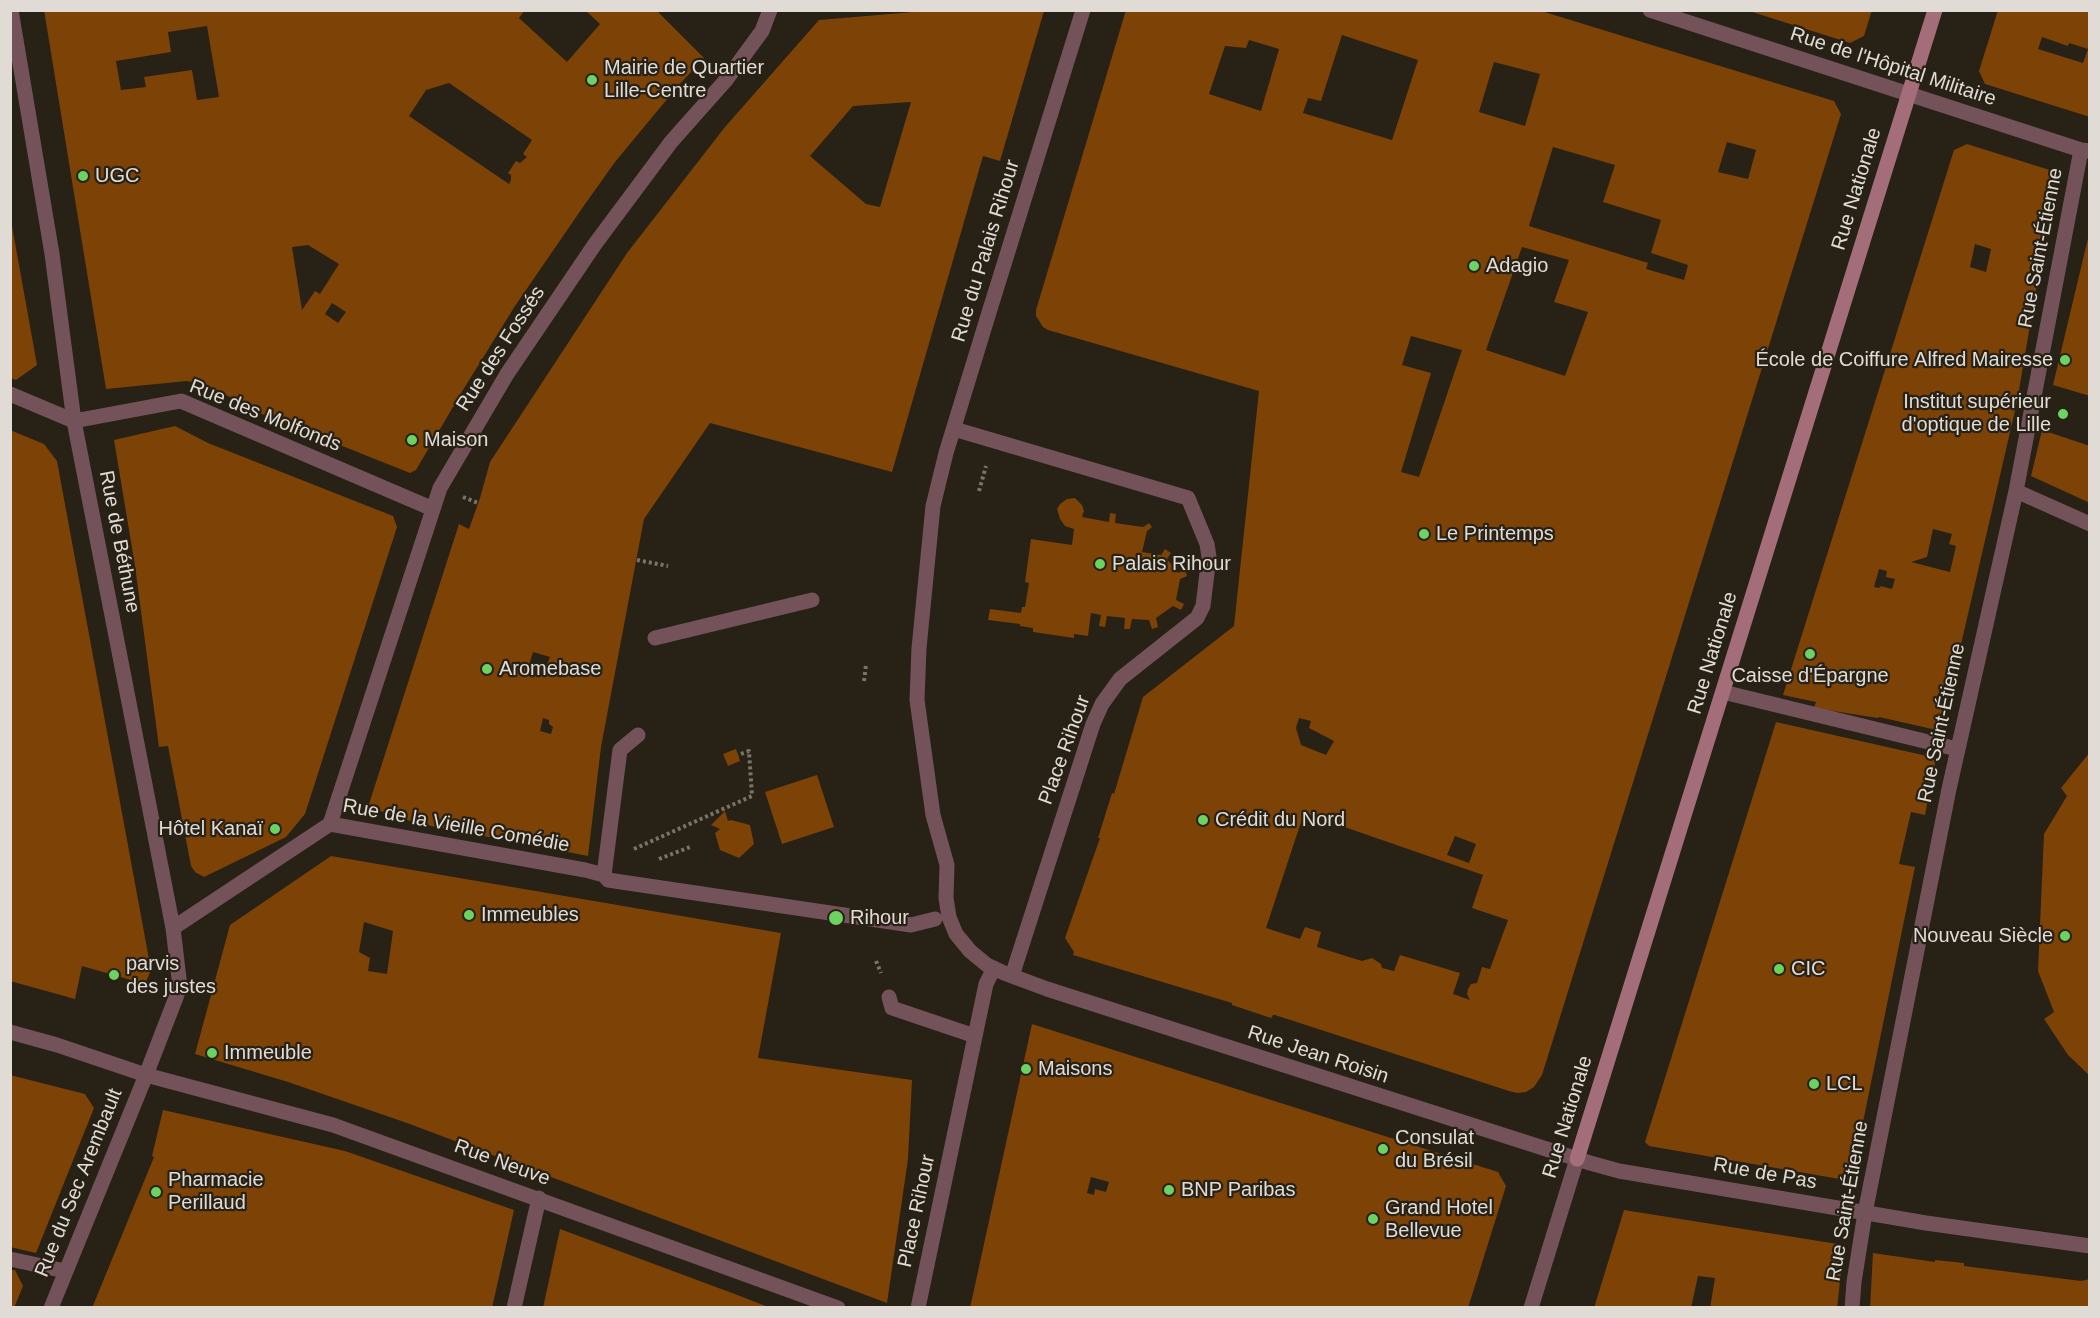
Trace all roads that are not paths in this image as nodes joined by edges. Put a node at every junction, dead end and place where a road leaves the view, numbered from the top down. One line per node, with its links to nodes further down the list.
1 (11, 10): 9 (street, Rue de Béthune)
2 (770, 10): 12 (street, Rue des Fossés)
3 (1083, 10): 10 (street, Rue du Palais Rihour)
4 (1650, 10): 6 (street, Rue de l'Hôpital Militaire)
5 (1935, 10): 6 (street, Rue Nationale)
6 (1909, 95): 7 (street, Rue de l'Hôpital Militaire); 16 (street, Rue Nationale)
7 (2085, 150): 11 (street, Rue Saint-Étienne)
8 (10, 394): 9 (street)
9 (74, 421): 12 (street, Rue des Molfonds); 22 (street, Rue de Béthune)
10 (954, 429): 23 (street, Rue du Palais Rihour); 24 (street, Place Rihour)
11 (2016, 491): 13 (street); 18 (street, Rue Saint-Étienne)
12 (433, 509): 19 (street, Rue des Fossés)
13 (2090, 524)
14 (812, 600): 15 (street)
15 (655, 638)
16 (1723, 692): 18 (street); 29 (street, Rue Nationale)
17 (638, 735): 20 (street)
18 (1958, 749): 31 (street, Rue Saint-Étienne)
19 (330, 824): 20 (street, Rue de la Vieille Comédie); 22 (street, Rue de la Vieille Comédie)
20 (604, 875): 21 (street)
21 (935, 920)
22 (173, 928): 28 (street, Rue de Béthune)
23 (994, 968): 24 (street); 27 (street, Place Rihour)
24 (1012, 976): 29 (street, Rue Jean Roisin)
25 (888, 997): 27 (street)
26 (10, 1032): 28 (street, Rue Neuve)
27 (975, 1036): 38 (street, Place Rihour)
28 (146, 1075): 30 (street, Rue Neuve); 34 (street, Rue du Sec Arembault)
29 (1577, 1159): 31 (street, Rue de Pas); 39 (street, Rue Nationale)
30 (538, 1198): 36 (street); 37 (street, Rue Neuve)
31 (1865, 1213): 32 (street, Rue de Pas); 40 (street, Rue Saint-Étienne)
32 (2090, 1246)
33 (10, 1259): 34 (street)
34 (65, 1271): 35 (street, Rue du Sec Arembault)
35 (51, 1308)
36 (514, 1308)
37 (838, 1308)
38 (918, 1308)
39 (1531, 1308)
40 (1852, 1308)

